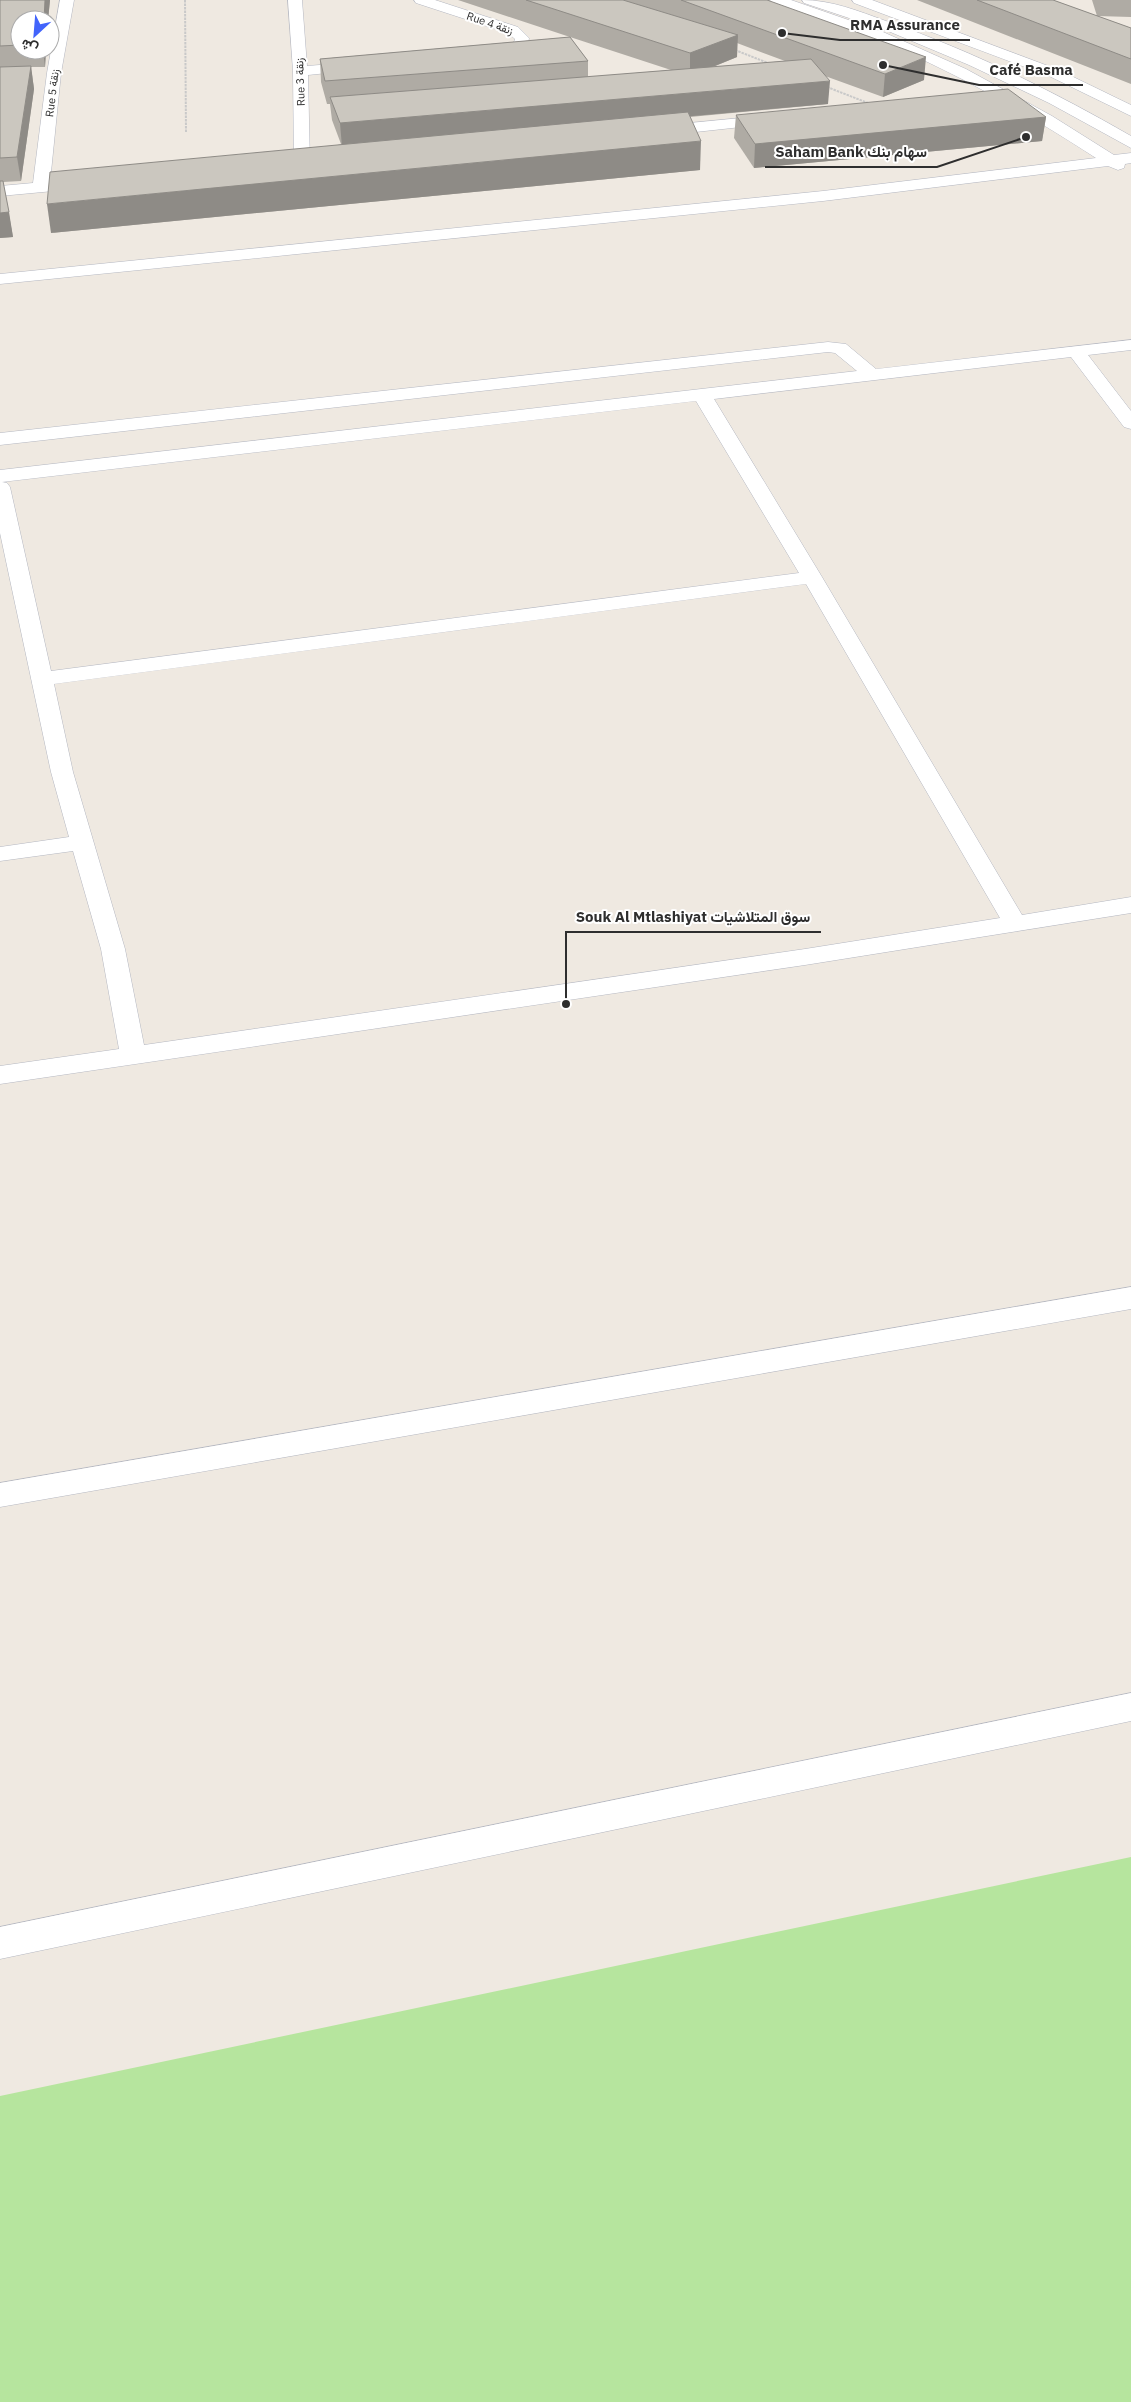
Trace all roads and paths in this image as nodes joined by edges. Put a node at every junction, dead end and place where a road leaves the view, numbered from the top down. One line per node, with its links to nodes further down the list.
1 (67, 0): 14 (street, Rue 5 زنقة)
2 (185, 0): 22 (path)
3 (295, 0): 13 (street, Rue 3 زنقة)
4 (421, 0): 10 (street, Rue 4 زنقة)
5 (777, 0): 17 (street)
6 (809, 0): 25 (street)
7 (828, 0): 24 (street)
8 (861, 0): 20 (street)
9 (727, 47): 12 (path)
10 (474, 56)
11 (368, 65): 13 (street)
12 (773, 65)
13 (300, 71): 29 (street, Rue 3 زنقة)
14 (54, 73): 15 (street); 33 (street, Rue 5 زنقة)
15 (36, 74)
16 (818, 84): 19 (path)
17 (1016, 101): 18 (street); 27 (street)
18 (980, 102)
19 (873, 106)
20 (1131, 111)
21 (785, 119): 23 (street)
22 (186, 133)
23 (639, 133)
24 (1131, 135)
25 (1131, 143)
26 (1131, 158): 27 (street)
27 (1113, 160): 31 (street); 35 (street)
28 (322, 163): 29 (street)
29 (302, 165): 30 (street)
30 (283, 166)
31 (1131, 176)
32 (99, 181): 33 (street)
33 (41, 186): 34 (street)
34 (0, 191)
35 (0, 280)
36 (1131, 345): 37 (street)
37 (1075, 351): 38 (street); 40 (street)
38 (872, 375): 39 (street); 41 (street)
39 (702, 395): 42 (street); 44 (street)
40 (1131, 423)
41 (0, 440)
42 (0, 476)
43 (0, 487): 45 (street)
44 (812, 577): 45 (street); 49 (street)
45 (40, 678): 46 (street)
46 (82, 842): 47 (street); 50 (street)
47 (0, 854)
48 (1131, 905): 49 (street)
49 (1014, 922): 50 (street)
50 (133, 1057): 51 (street)
51 (0, 1075)
52 (1131, 1298): 53 (street)
53 (0, 1495)
54 (1131, 1707): 55 (street)
55 (0, 1943)

